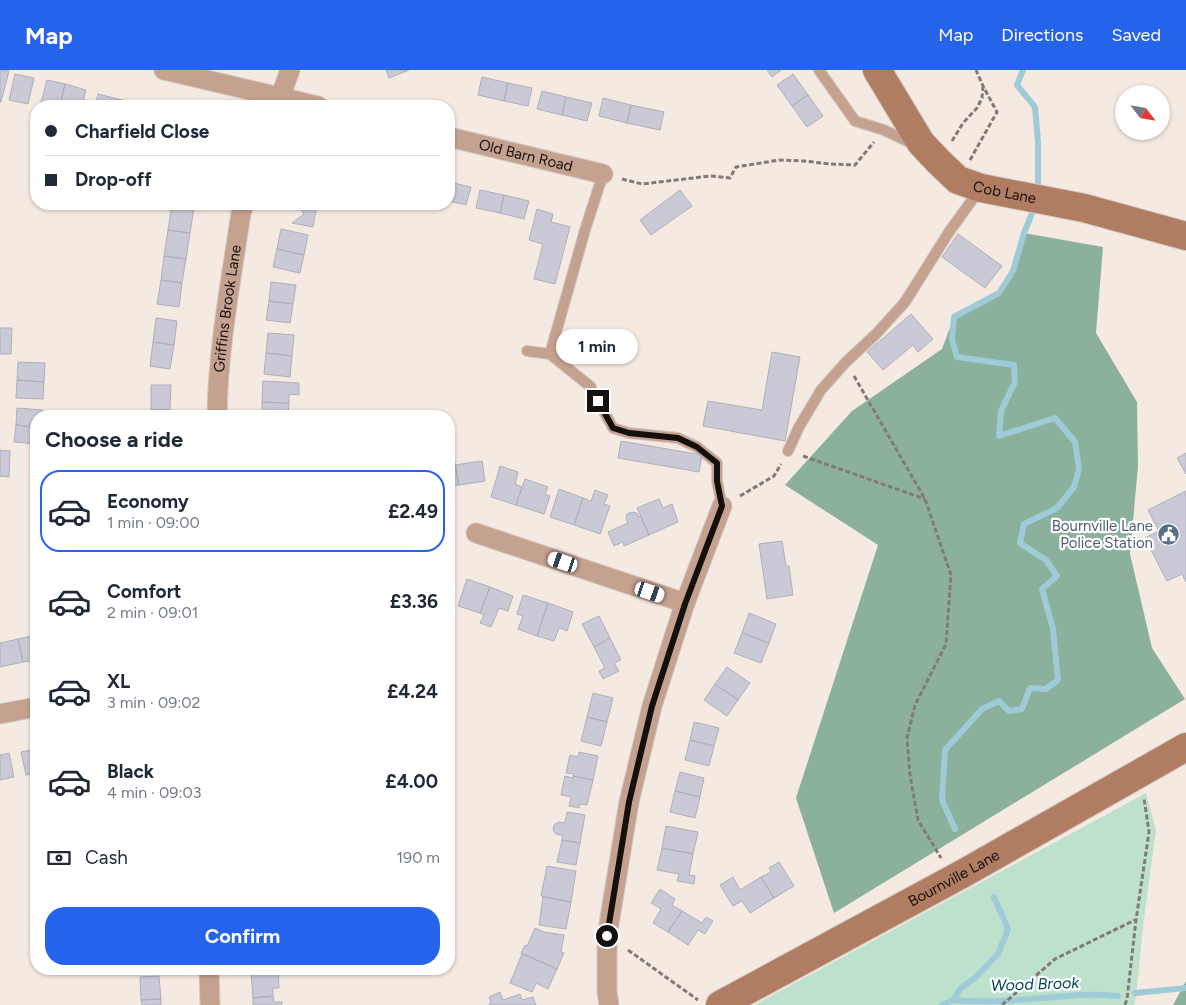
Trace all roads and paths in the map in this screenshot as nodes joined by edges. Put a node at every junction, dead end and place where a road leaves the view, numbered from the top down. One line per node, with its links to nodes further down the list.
1 (164, 70): 7 (street)
2 (290, 70): 8 (street)
3 (819, 70): 9 (lane)
4 (877, 70): 11 (street)
5 (976, 70): 6 (path)
6 (983, 86): 13 (path); 13 (path)
7 (271, 100)
8 (279, 100)
9 (884, 130): 11 (lane); 12 (path)
10 (455, 138): 12 (street, Old Barn Road)
11 (921, 142): 13 (street)
12 (603, 174): 17 (lane)
13 (959, 177): 15 (street, Cob Lane); 18 (lane)
14 (242, 210): 21 (street, Griffins Brook Lane)
15 (1186, 236)
16 (527, 351): 17 (lane)
17 (550, 354): 19 (lane)
18 (846, 362): 22 (lane); 23 (path)
19 (591, 387)
20 (598, 401): 24 (lane)
21 (217, 410)
22 (788, 451): 23 (path); 24 (path)
23 (925, 499): 31 (path)
24 (722, 506): 26 (street)
25 (476, 533): 26 (street)
26 (685, 604): 33 (street)
27 (30, 708): 28 (street)
28 (0, 714)
29 (1186, 747): 30 (street, Bournville Lane)
30 (1141, 772): 32 (path); 35 (street, Bournville Lane)
31 (942, 860)
32 (1136, 920): 38 (path); 39 (path)
33 (607, 936): 35 (path); 37 (street)
34 (209, 975): 36 (street)
35 (709, 1002)
36 (210, 1005)
37 (609, 1005)
38 (1002, 1005)
39 (1125, 1005)

